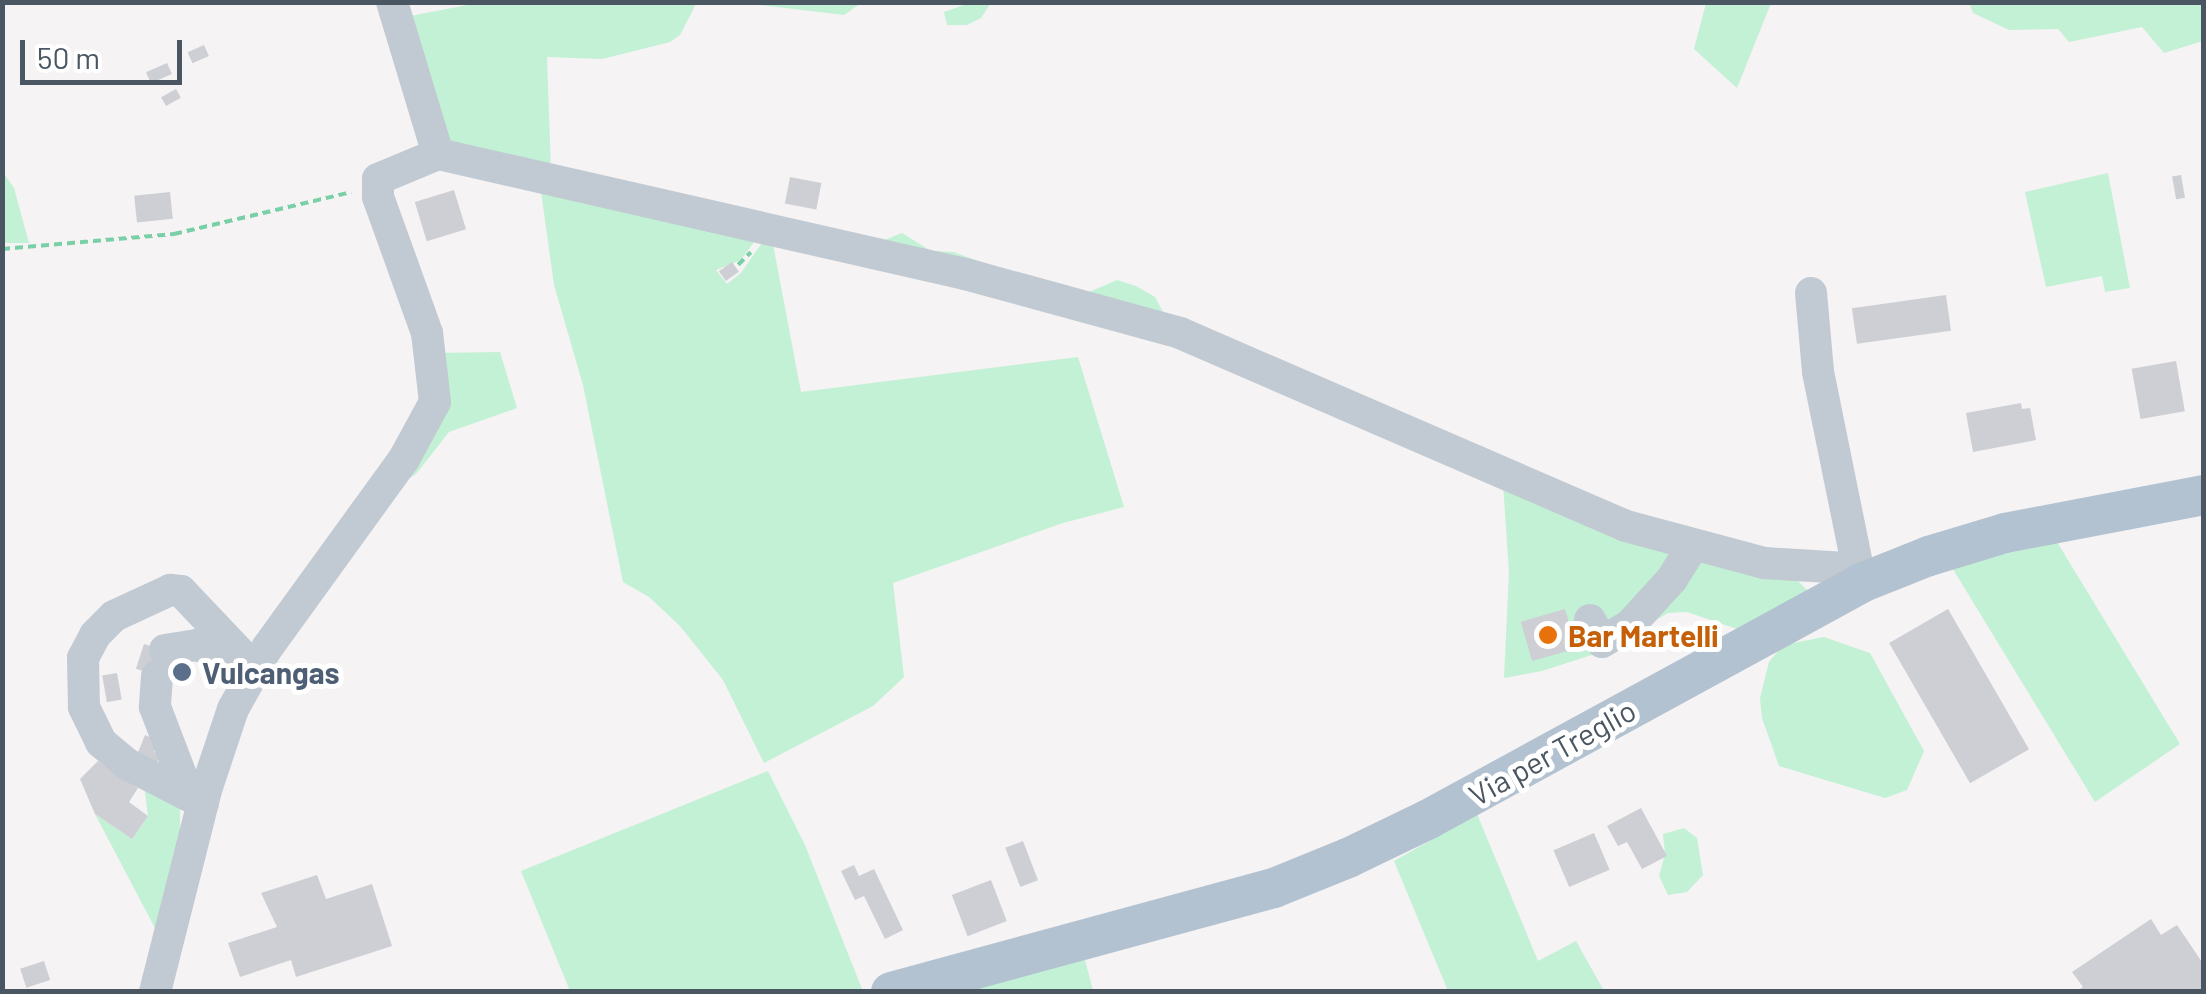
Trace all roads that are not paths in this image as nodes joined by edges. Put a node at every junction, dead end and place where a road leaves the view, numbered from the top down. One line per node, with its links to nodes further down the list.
1 (392, 2): 2 (street)
2 (438, 154): 5 (street); 8 (street)
3 (1811, 293): 6 (street)
4 (2204, 495): 6 (main road, Via per Treglio)
5 (1692, 547): 6 (street); 7 (street)
6 (1861, 582): 11 (main road, Via per Treglio)
7 (1590, 620)
8 (255, 669): 9 (street); 9 (street); 9 (street)
9 (196, 800): 10 (street)
10 (154, 992)
11 (891, 992)

